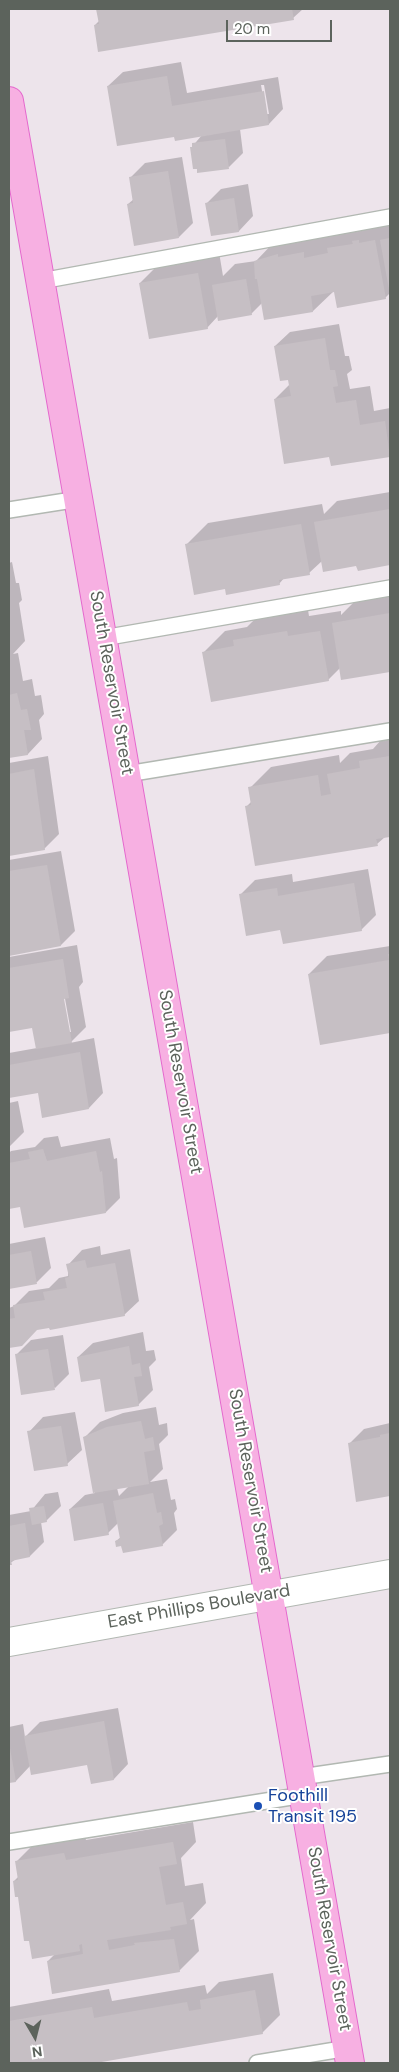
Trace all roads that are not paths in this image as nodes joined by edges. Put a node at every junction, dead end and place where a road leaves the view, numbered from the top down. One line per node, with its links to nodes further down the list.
1 (9, 101): 3 (main road, South Reservoir Street)
2 (390, 217): 3 (lane)
3 (40, 281): 4 (main road, South Reservoir Street)
4 (79, 499): 5 (lane); 7 (main road, South Reservoir Street)
5 (9, 510)
6 (390, 588): 7 (lane)
7 (103, 638): 9 (main road, South Reservoir Street)
8 (390, 731): 9 (lane)
9 (127, 774): 11 (main road, South Reservoir Street)
10 (390, 1574): 11 (street, East Phillips Boulevard)
11 (270, 1594): 12 (street, East Phillips Boulevard); 14 (main road, South Reservoir Street)
12 (9, 1642)
13 (385, 1765): 14 (lane)
14 (303, 1786): 15 (lane); 16 (main road, South Reservoir Street)
15 (9, 1842)
16 (349, 2056): 17 (lane)
17 (257, 2063)

